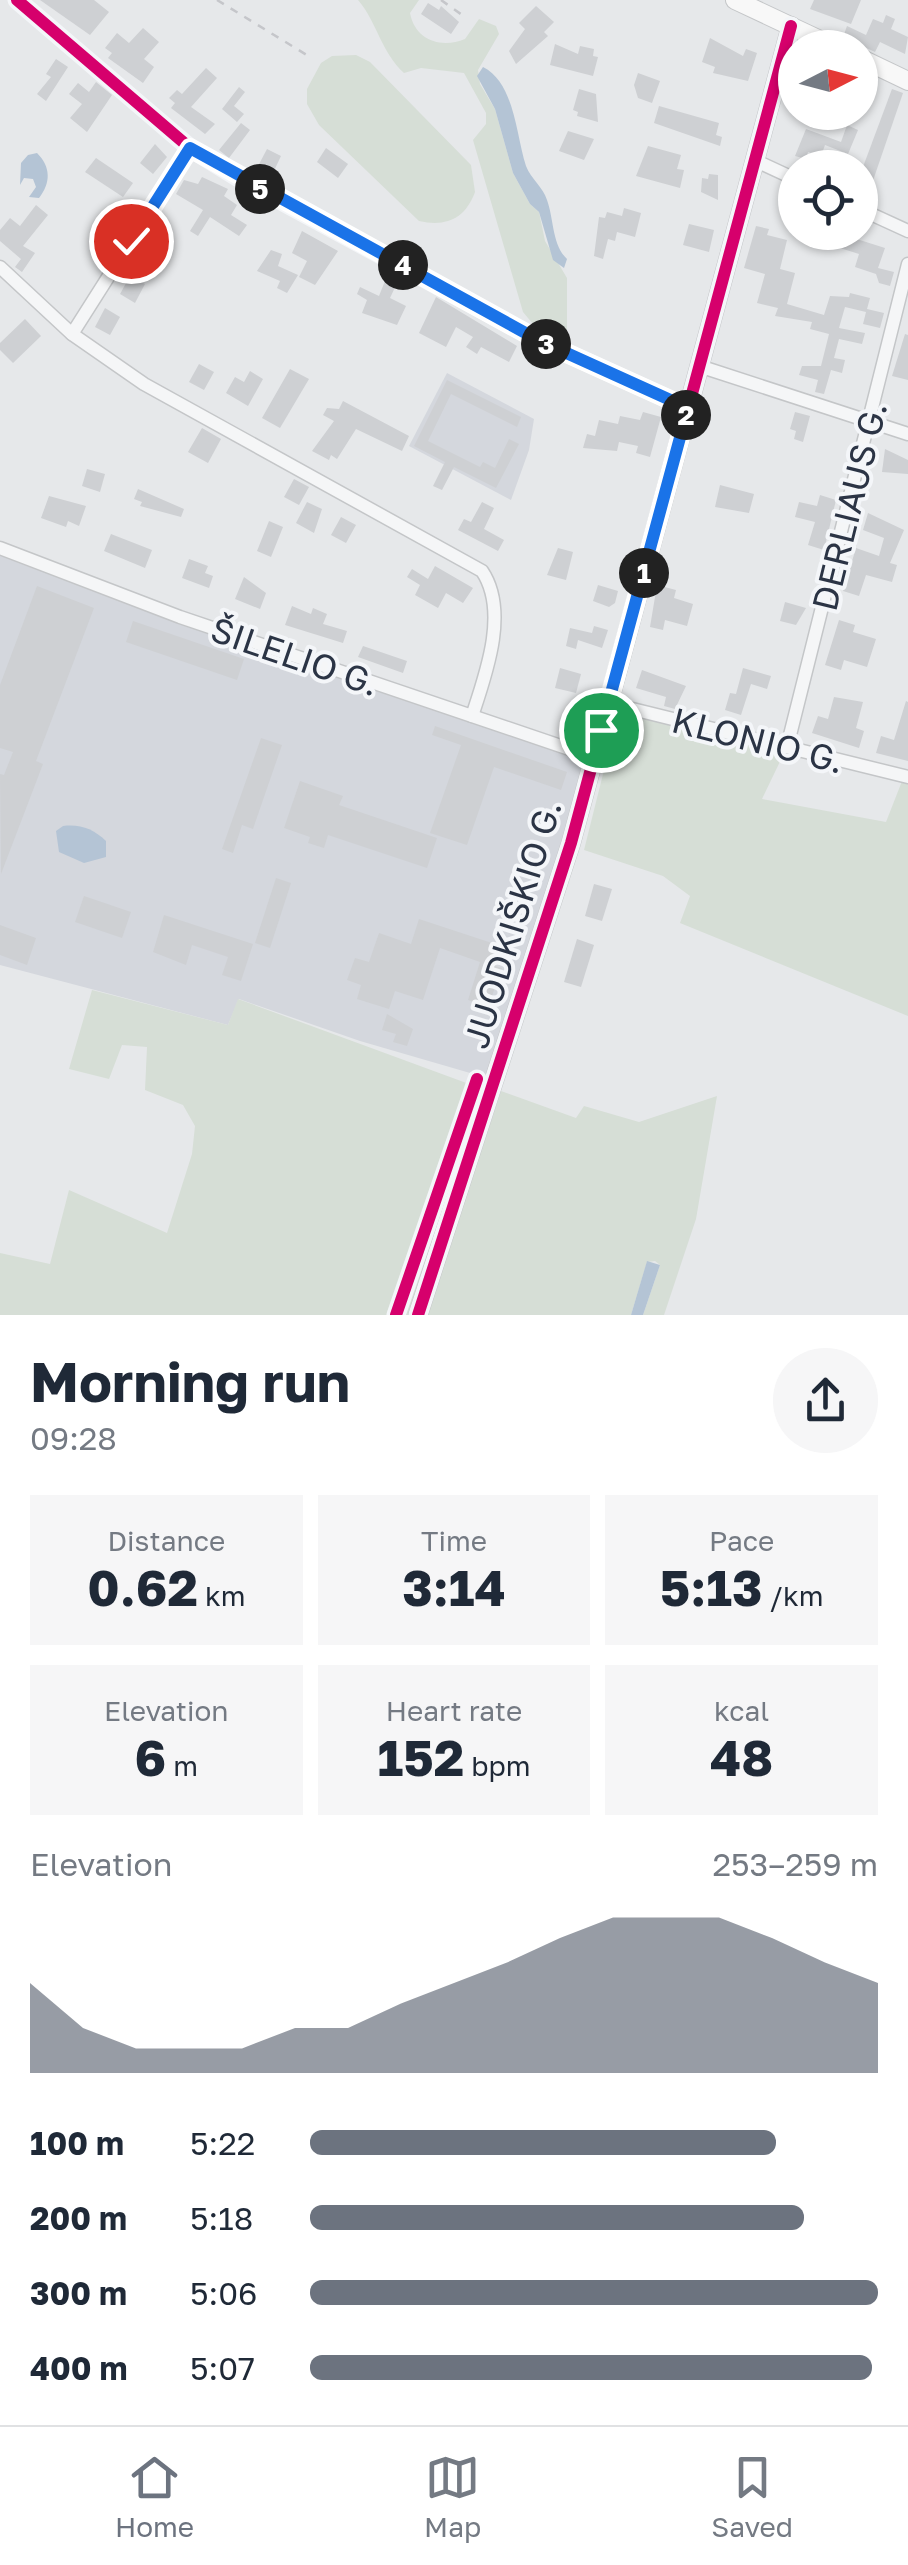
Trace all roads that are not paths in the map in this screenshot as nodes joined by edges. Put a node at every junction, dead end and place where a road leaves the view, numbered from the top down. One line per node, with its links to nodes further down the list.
1 (17, 0): 7 (street)
2 (736, 0): 3 (main road)
3 (791, 26): 4 (main road); 8 (street, JUODKIŠKIO G.)
4 (799, 30)
5 (878, 67): 6 (main road)
6 (908, 81)
7 (190, 148): 14 (street); 16 (street)
8 (754, 160): 9 (street); 15 (street, JUODKIŠKIO G.)
9 (778, 171)
10 (878, 216): 11 (street)
11 (908, 230)
12 (908, 264): 17 (street, DERLIAUS G.)
13 (0, 267): 14 (street)
14 (72, 334): 21 (street)
15 (699, 366): 16 (street, JUODKIŠKIO G.); 17 (street)
16 (688, 408): 20 (street, JUODKIŠKIO G.)
17 (871, 422): 18 (street); 22 (street, DERLIAUS G.)
18 (908, 434)
19 (0, 548): 21 (street, ŠILELIO G.)
20 (608, 702): 22 (street, KLONIO G.); 23 (street, JUODKIŠKIO G.)
21 (472, 716): 23 (street, ŠILELIO G.)
22 (787, 747): 24 (street, KLONIO G.)
23 (593, 757): 25 (street, JUODKIŠKIO G.)
24 (908, 776)
25 (418, 1315)

